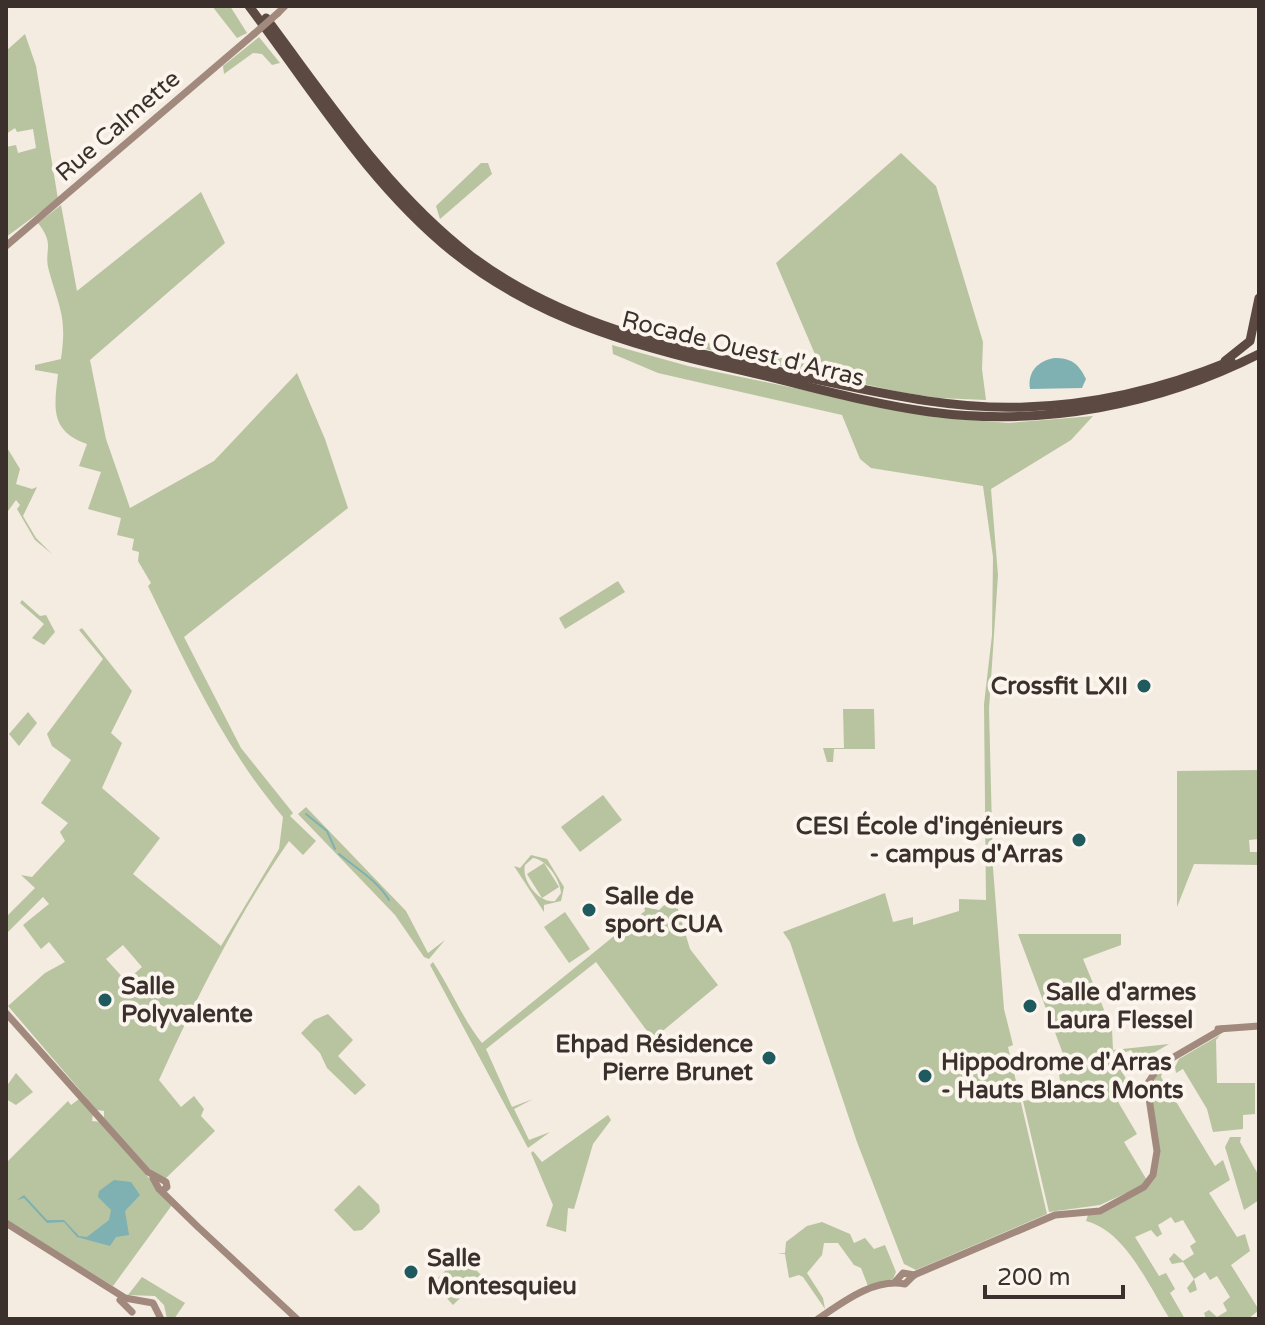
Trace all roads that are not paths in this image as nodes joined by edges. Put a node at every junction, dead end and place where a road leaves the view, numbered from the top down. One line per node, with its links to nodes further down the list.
1 (249, 6): 7 (highway, Rocade Ouest d'Arras)
2 (257, 6): 8 (highway, Rocade Ouest d'Arras)
3 (285, 6): 4 (street, Rue Calmette, bridge)
4 (6, 246)
5 (1259, 298): 8 (highway)
6 (1259, 348): 8 (highway, Rocade Ouest d'Arras)
7 (1259, 356)
8 (1185, 378)
9 (6, 1013): 15 (street)
10 (1259, 1026): 16 (street)
11 (6, 1225): 12 (street); 13 (street)
12 (139, 1303): 13 (street); 14 (street)
13 (133, 1315)
14 (159, 1318)
15 (297, 1319)
16 (818, 1319)

